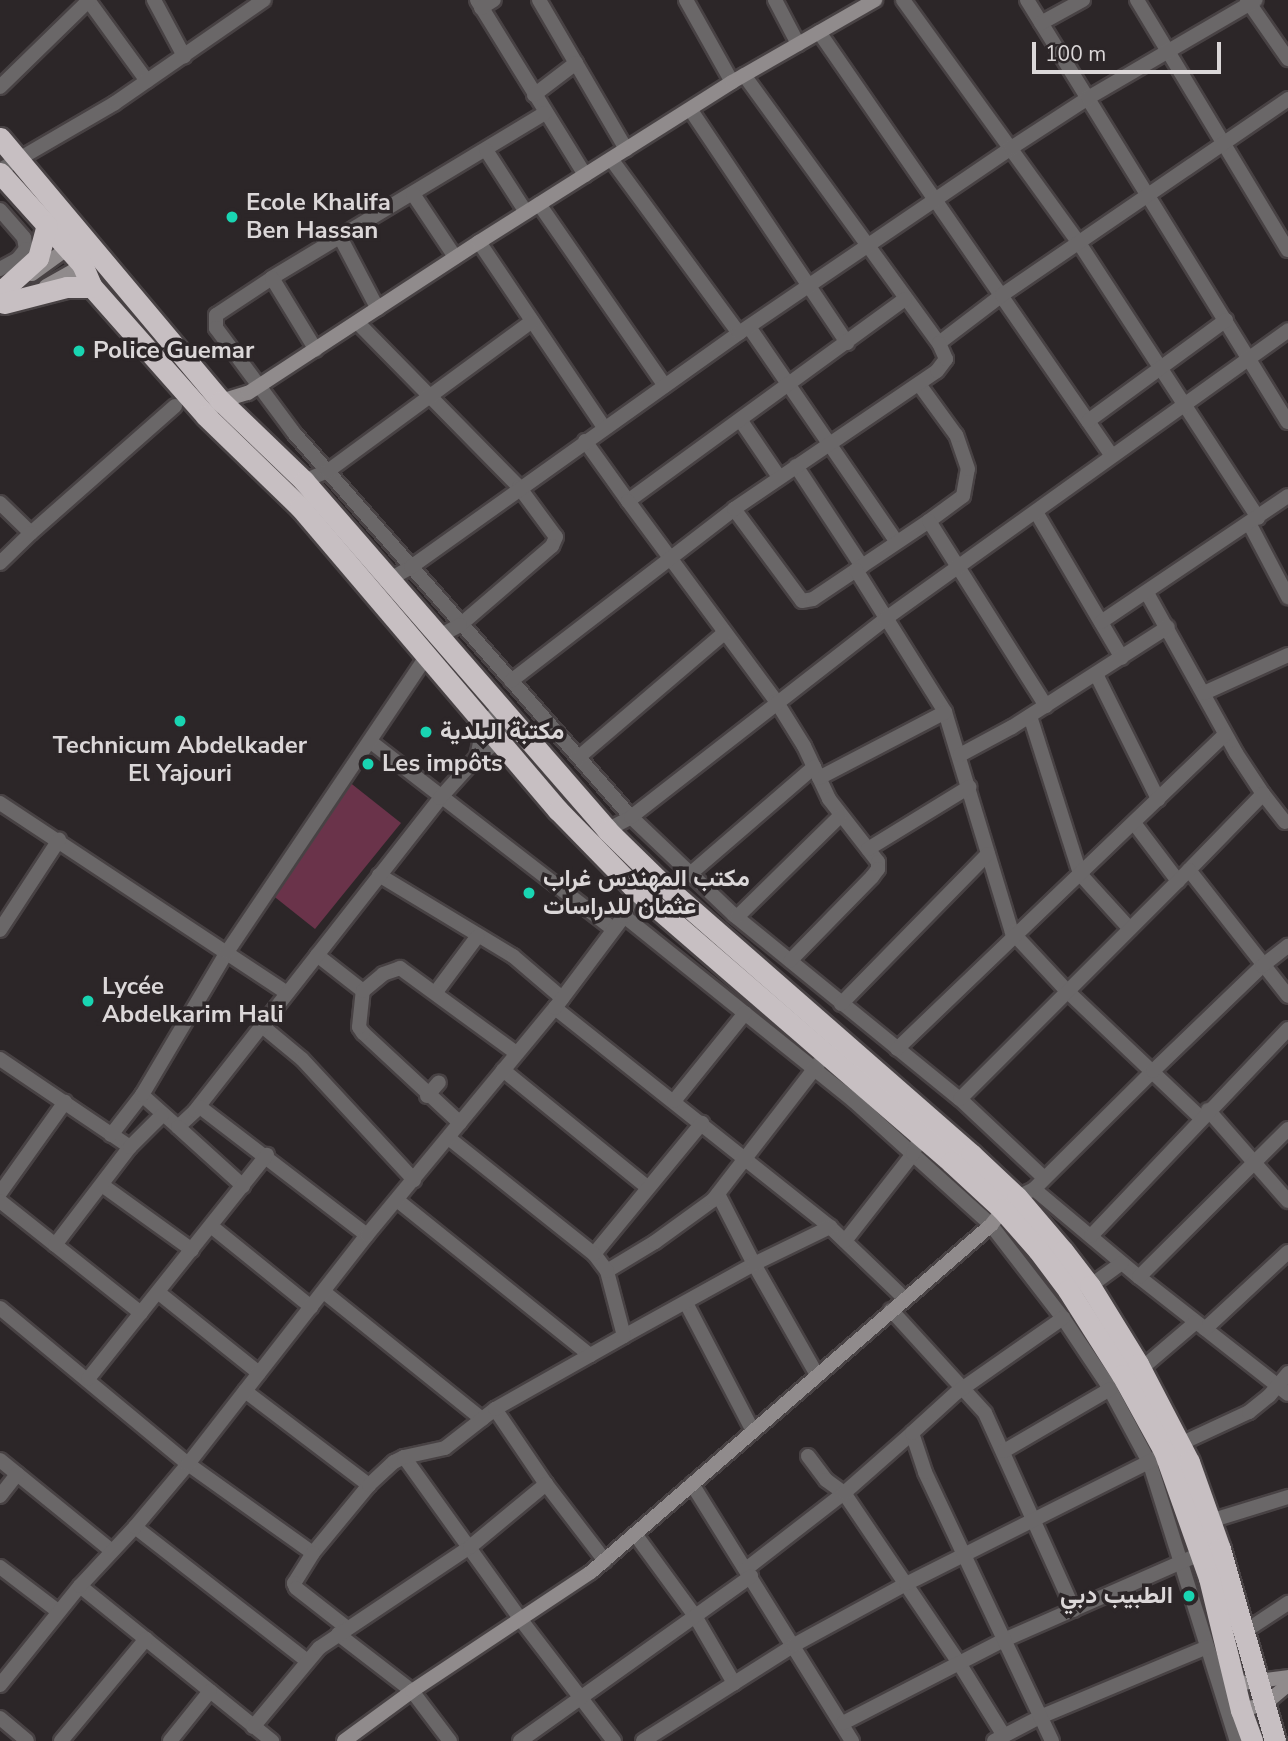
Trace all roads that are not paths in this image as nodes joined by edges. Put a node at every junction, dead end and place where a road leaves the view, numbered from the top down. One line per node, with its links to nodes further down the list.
1 (89, 0): 23 (street); 24 (street)
2 (154, 0): 19 (street)
3 (264, 0): 14 (street)
4 (539, 0): 21 (street)
5 (686, 0): 22 (street)
6 (775, 0): 17 (street)
7 (875, 0): 16 (street)
8 (904, 0): 32 (street)
9 (1027, 0): 15 (street)
10 (1083, 0): 15 (street)
11 (1137, 0): 18 (street)
12 (1251, 1): 18 (street); 20 (street)
13 (484, 3): 25 (street)
14 (246, 5): 19 (street)
15 (1041, 23): 26 (street)
16 (819, 32): 17 (street); 40 (street)
17 (798, 44): 22 (street)
18 (1167, 51): 26 (street); 31 (street)
19 (184, 56): 23 (street)
20 (1288, 59)
21 (576, 63): 25 (street); 33 (street)
22 (738, 79): 28 (street); 48 (street)
23 (147, 81): 36 (street)
24 (0, 87)
25 (534, 95): 29 (street)
26 (1088, 97): 32 (street); 39 (street)
27 (1288, 99): 31 (street)
28 (690, 109): 33 (street); 52 (street)
29 (545, 113): 34 (street); 37 (street)
30 (0, 138): 36 (highway)
31 (1225, 142): 39 (street); 47 (street)
32 (1011, 148): 40 (street); 46 (street)
33 (626, 149): 35 (street)
34 (486, 150): 38 (street); 41 (street)
35 (611, 159): 37 (street); 61 (street)
36 (6, 167): 43 (highway); 49 (highway)
37 (585, 175): 41 (street)
38 (413, 194): 44 (street); 50 (street)
39 (1150, 195): 46 (street); 58 (street)
40 (935, 201): 48 (street); 55 (street)
41 (532, 208): 45 (street); 70 (street)
42 (0, 210): 54 (street)
43 (47, 225): 49 (highway); 54 (highway)
44 (340, 237): 51 (street); 57 (street)
45 (479, 242): 50 (street); 59 (street)
46 (1079, 243): 55 (street); 67 (street)
47 (1287, 246)
48 (867, 247): 52 (street); 56 (street)
49 (80, 250): 53 (highway); 54 (street); 54 (street); 75 (highway)
50 (455, 257): 57 (street)
51 (272, 278): 65 (street); 69 (street)
52 (809, 286): 61 (street); 64 (street)
53 (92, 287): 54 (highway); 75 (highway)
54 (2, 291)
55 (1002, 295): 63 (street); 77 (street)
56 (905, 299): 63 (street); 64 (street)
57 (378, 309): 60 (street)
58 (1226, 320): 66 (street); 67 (street)
59 (532, 321): 72 (street); 79 (street)
60 (358, 323): 65 (street); 72 (street)
61 (744, 330): 70 (street); 71 (street)
62 (1288, 330): 66 (street)
63 (939, 342): 68 (street)
64 (846, 343): 71 (street)
65 (316, 350): 69 (street)
66 (1248, 357): 73 (street); 78 (street)
67 (1160, 366): 73 (street); 77 (street)
68 (919, 384): 81 (street); 94 (street)
69 (257, 386): 75 (street); 84 (street)
70 (665, 386): 79 (street)
71 (789, 386): 76 (street); 81 (street)
72 (428, 395): 84 (street); 87 (street)
73 (1185, 403): 82 (street); 93 (street)
74 (176, 406): 95 (street)
75 (213, 408): 86 (highway); 110 (highway)
76 (741, 421): 85 (street); 89 (street)
77 (1088, 421): 82 (street)
78 (1288, 422)
79 (604, 428): 80 (street)
80 (585, 441): 87 (street); 89 (street)
81 (828, 445): 83 (street); 96 (street)
82 (1112, 456): 92 (street)
83 (796, 466): 85 (street); 101 (street)
84 (328, 471): 86 (street); 100 (street)
85 (779, 477): 91 (street)
86 (304, 481): 102 (highway)
87 (519, 488): 100 (street); 107 (street)
88 (1288, 496): 93 (street)
89 (628, 501): 97 (street)
90 (0, 503): 95 (street)
91 (734, 509): 97 (street); 101 (street)
92 (1036, 512): 99 (street); 106 (street)
93 (1254, 520): 103 (street); 104 (street)
94 (929, 521): 96 (street); 99 (street)
95 (31, 533): 98 (street)
96 (898, 542): 101 (street)
97 (668, 557): 109 (street); 114 (street)
98 (0, 564)
99 (959, 566): 105 (street); 117 (street)
100 (411, 567): 102 (street); 107 (street)
101 (859, 568): 105 (street)
102 (388, 580): 110 (highway)
103 (1147, 593): 106 (street); 108 (street)
104 (1288, 597)
105 (885, 619): 116 (street); 119 (street)
106 (1101, 622): 112 (street)
107 (460, 625): 110 (street); 114 (street)
108 (1168, 627): 112 (street); 115 (street)
109 (724, 633): 116 (street); 128 (street)
110 (433, 646): 118 (highway); 121 (highway); 124 (street)
111 (1288, 655): 115 (street)
112 (1122, 658): 113 (street)
113 (1096, 674): 117 (street); 133 (street)
114 (511, 681): 128 (street)
115 (1204, 693): 123 (street)
116 (776, 701): 129 (street); 136 (street)
117 (1046, 706): 120 (street)
118 (502, 708): 121 (street); 122 (highway)
119 (945, 712): 126 (street); 129 (street)
120 (1030, 716): 126 (street); 146 (street)
121 (484, 724): 125 (highway); 127 (street)
122 (518, 726): 125 (street); 139 (highway)
123 (1226, 735): 131 (street); 133 (street)
124 (371, 742): 132 (street); 158 (street)
125 (499, 743): 127 (street); 148 (highway)
126 (960, 755): 130 (street)
127 (477, 757): 132 (street)
128 (579, 757): 136 (street)
129 (817, 773): 135 (street); 145 (street)
130 (969, 787): 141 (street); 142 (street)
131 (1263, 794): 137 (street); 143 (street)
132 (440, 798): 144 (street); 151 (street)
133 (1158, 799): 138 (street)
134 (0, 803): 140 (street)
135 (840, 816): 141 (street); 150 (street)
136 (631, 817): 139 (street); 145 (street)
137 (1287, 822)
138 (1134, 823): 146 (street); 147 (street)
139 (607, 831): 209 (highway)
140 (59, 840): 153 (street); 158 (street)
141 (868, 849): 160 (street)
142 (988, 854): 154 (street); 169 (street)
143 (1189, 870): 147 (street); 161 (street)
144 (379, 874): 155 (street); 159 (street)
145 (690, 874): 150 (street)
146 (1080, 874): 152 (street); 154 (street)
147 (1178, 881): 152 (street)
148 (635, 889): 149 (street); 156 (highway)
149 (624, 916): 151 (street); 162 (street)
150 (737, 917): 160 (street)
151 (613, 929): 168 (street)
152 (1130, 929): 164 (street)
153 (0, 930)
154 (1016, 936): 164 (street); 173 (street)
155 (477, 937): 165 (street); 168 (street)
156 (698, 944): 162 (street); 174 (highway)
157 (1288, 946): 161 (street)
158 (226, 952): 166 (street); 182 (street)
159 (317, 955): 163 (street); 166 (street)
160 (790, 961): 169 (street)
161 (1262, 966): 167 (street); 179 (street)
162 (689, 968): 170 (street)
163 (363, 991): 165 (street); 183 (street)
164 (1067, 991): 179 (street); 184 (street)
165 (436, 992): 175 (street)
166 (287, 993): 171 (street)
167 (1288, 996)
168 (559, 1003): 175 (street); 185 (street)
169 (841, 1004): 173 (street)
170 (745, 1013): 178 (street); 185 (street)
171 (261, 1025): 187 (street); 201 (street)
172 (1288, 1029): 188 (street)
173 (897, 1049): 184 (street)
174 (822, 1050): 178 (street); 181 (highway)
175 (516, 1053): 177 (street)
176 (0, 1059): 186 (street)
177 (503, 1070): 190 (street); 204 (street)
178 (816, 1070): 181 (street); 199 (street)
179 (1153, 1071): 188 (street); 209 (street)
180 (439, 1082): 183 (street)
181 (858, 1093): 196 (highway)
182 (142, 1095): 189 (street); 194 (street)
183 (427, 1096): 190 (street)
184 (960, 1099): 209 (street)
185 (674, 1101): 191 (street)
186 (65, 1102): 194 (street); 205 (street)
187 (200, 1107): 192 (street); 198 (street)
188 (1205, 1114): 200 (street); 214 (street)
189 (162, 1115): 192 (street); 197 (street)
190 (460, 1123): 195 (street)
191 (702, 1123): 199 (street); 204 (street)
192 (177, 1127): 203 (street)
193 (1288, 1129): 200 (street)
194 (111, 1135): 197 (street)
195 (450, 1139): 201 (street); 219 (street)
196 (916, 1144): 209 (highway); 215 (street)
197 (130, 1147): 202 (street)
198 (267, 1155): 203 (street); 213 (street)
199 (745, 1159): 206 (street); 212 (street)
200 (1254, 1161): 210 (street); 223 (street)
201 (414, 1180): 208 (street)
202 (102, 1185): 216 (street); 217 (street)
203 (243, 1186): 211 (street)
204 (647, 1187): 219 (street)
205 (0, 1193)
206 (718, 1194): 221 (street); 222 (street)
207 (0, 1200): 216 (street)
208 (397, 1200): 213 (street); 236 (street)
209 (1018, 1200): 214 (street); 224 (highway); 227 (street); 233 (street); 252 (highway)
210 (1288, 1201)
211 (211, 1226): 217 (street); 229 (street)
212 (830, 1227): 215 (street); 221 (street)
213 (367, 1236): 225 (street)
214 (1091, 1237): 220 (street)
215 (845, 1241): 227 (street)
216 (55, 1245): 232 (street)
217 (192, 1251): 226 (street)
218 (1288, 1252): 234 (street)
219 (594, 1254): 222 (street)
220 (1122, 1262): 223 (street); 224 (street)
221 (754, 1264): 228 (street); 240 (street)
222 (607, 1271): 235 (street)
223 (1139, 1277): 234 (street)
224 (1090, 1286): 237 (highway)
225 (324, 1292): 229 (street); 248 (street)
226 (159, 1293): 232 (street); 238 (street)
227 (905, 1299): 231 (street)
228 (686, 1303): 235 (street); 249 (street)
229 (311, 1307): 238 (street)
230 (0, 1308): 241 (street)
231 (891, 1310): 240 (street); 243 (street)
232 (141, 1313): 241 (street)
233 (1063, 1318): 243 (street); 244 (street)
234 (1201, 1325): 237 (street); 242 (street)
235 (624, 1336): 236 (street)
236 (590, 1355): 247 (street)
237 (1141, 1369): 252 (highway)
238 (259, 1373): 245 (street)
239 (1288, 1373): 242 (street)
240 (817, 1376): 249 (street)
241 (88, 1379): 256 (street)
242 (1275, 1385): 246 (street); 252 (street)
243 (962, 1389): 250 (street); 251 (street)
244 (1110, 1389): 251 (street); 252 (street)
245 (245, 1391): 256 (street); 260 (street)
246 (1288, 1394)
247 (495, 1409): 248 (street); 258 (street)
248 (482, 1419): 254 (street)
249 (753, 1431): 259 (street)
250 (912, 1433): 261 (street); 272 (street)
251 (1004, 1451): 264 (street)
252 (1165, 1453): 264 (street); 265 (highway); 271 (highway); 274 (street)
253 (808, 1455): 261 (street)
254 (404, 1457): 260 (street); 268 (street)
255 (0, 1460): 257 (street)
256 (188, 1464): 266 (street); 270 (street)
257 (18, 1474): 262 (street); 269 (street)
258 (546, 1484): 268 (street); 273 (street)
259 (692, 1484): 267 (street); 276 (street)
260 (369, 1486): 270 (street)
261 (844, 1493): 276 (street); 277 (street)
262 (0, 1496)
263 (1288, 1497): 265 (street)
264 (1036, 1521): 272 (street); 280 (street)
265 (1210, 1521): 285 (highway)
266 (135, 1527): 269 (street); 290 (street)
267 (635, 1534): 273 (street); 282 (street)
268 (470, 1547): 283 (street); 284 (street)
269 (112, 1551): 278 (street)
270 (313, 1553): 284 (street)
271 (1202, 1553): 274 (street); 296 (highway)
272 (965, 1556): 277 (street); 287 (street)
273 (605, 1561): 283 (street)
274 (1182, 1564): 280 (street); 289 (street)
275 (0, 1567): 281 (street)
276 (748, 1572): 282 (street); 288 (street)
277 (906, 1584): 288 (street); 291 (street)
278 (80, 1586): 281 (street); 286 (street)
279 (1288, 1603): 285 (street)
280 (1074, 1610): 287 (street)
281 (59, 1612): 294 (street)
282 (695, 1616): 295 (street); 300 (street)
283 (521, 1620): 298 (street); 300 (street)
284 (343, 1631): 290 (street); 298 (street)
285 (1244, 1632): 293 (highway)
286 (146, 1639): 299 (street); 310 (street)
287 (1004, 1640): 291 (street); 303 (street)
288 (794, 1645): 295 (street); 305 (street)
289 (1208, 1647): 303 (street); 308 (street)
290 (306, 1660): 306 (street)
291 (959, 1663): 305 (street); 307 (street)
292 (1288, 1676): 293 (street)
293 (1257, 1679): 296 (street); 301 (highway)
294 (1, 1680)
295 (734, 1683): 317 (street)
296 (1235, 1684): 302 (highway)
297 (1288, 1685): 301 (street)
298 (412, 1690): 313 (street); 314 (street)
299 (210, 1691): 306 (street); 311 (street)
300 (580, 1696): 315 (street); 316 (street)
301 (1265, 1704): 302 (street); 320 (highway)
302 (1241, 1710): 308 (highway)
303 (1040, 1717): 307 (street); 319 (street)
304 (0, 1718): 309 (street)
305 (843, 1723): 318 (street)
306 (254, 1727): 312 (street)
307 (999, 1738)
308 (1237, 1739)
309 (27, 1741)
310 (61, 1741)
311 (170, 1741)
312 (272, 1741)
313 (344, 1741)
314 (450, 1741)
315 (520, 1741)
316 (614, 1741)
317 (643, 1741)
318 (852, 1741)
319 (1052, 1741)
320 (1275, 1741)

